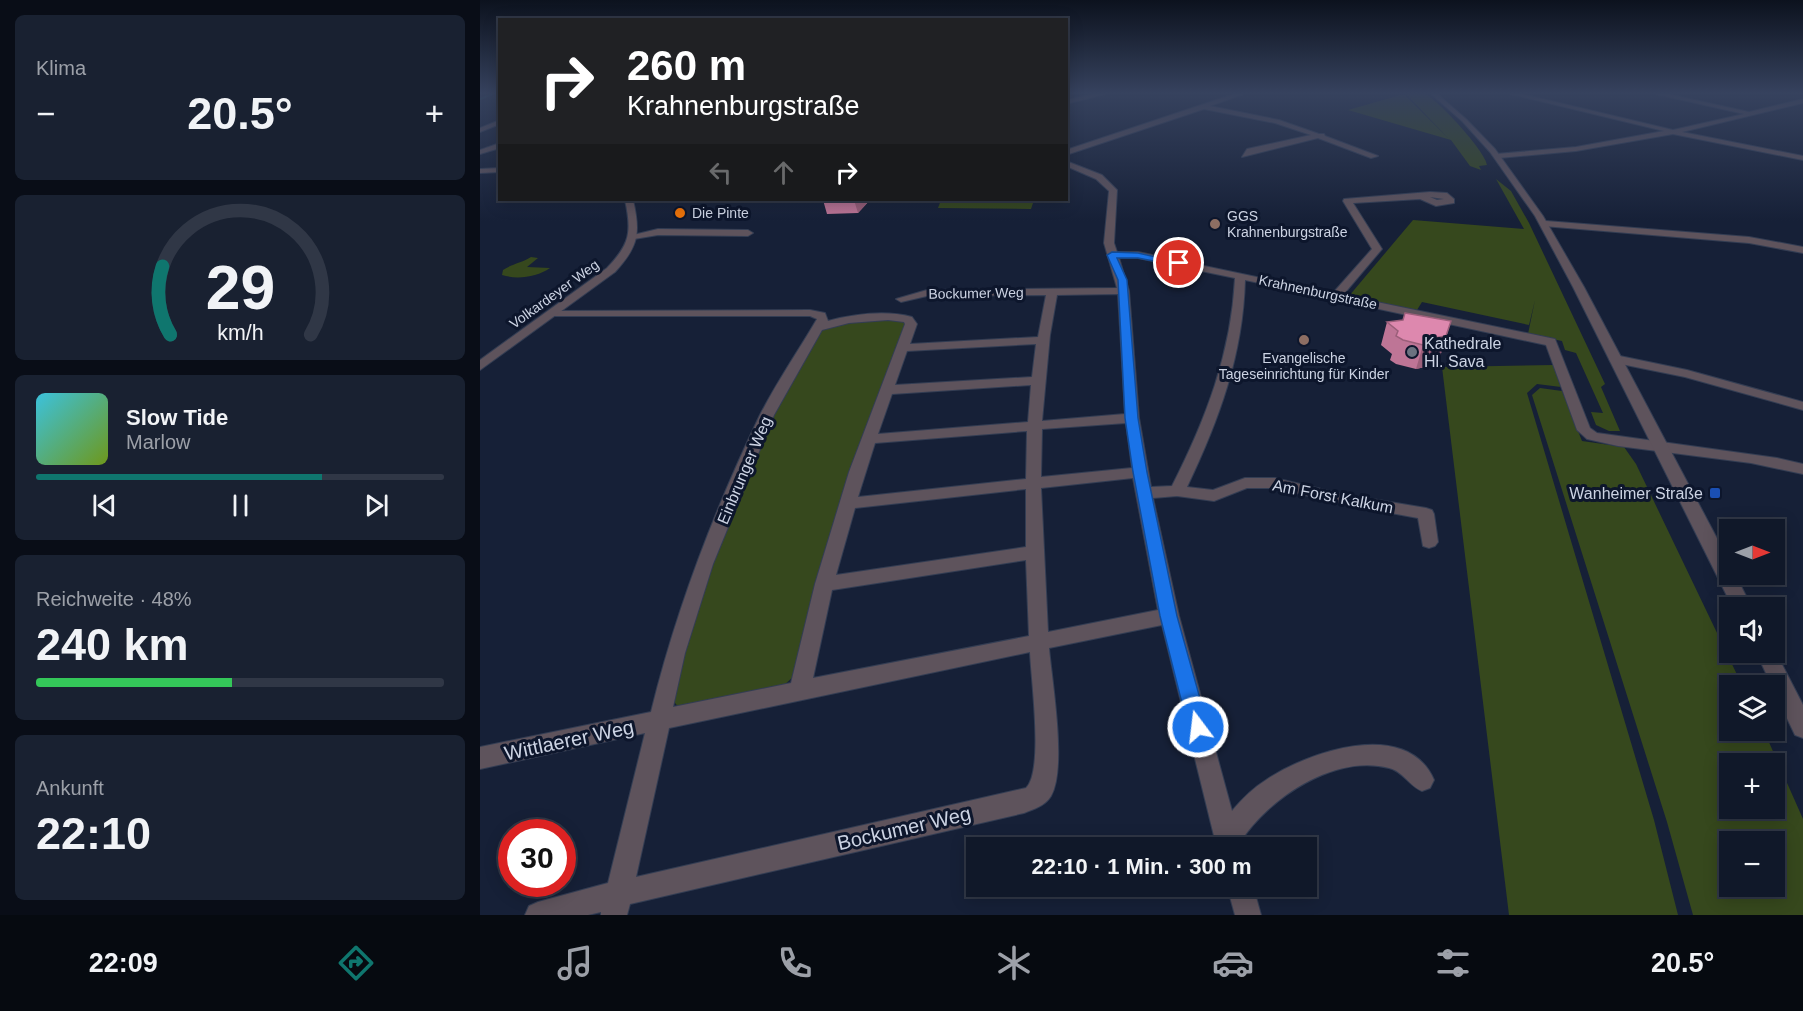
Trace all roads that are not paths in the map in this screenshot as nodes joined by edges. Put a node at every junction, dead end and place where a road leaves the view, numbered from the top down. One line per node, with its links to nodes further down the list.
1 (1120, 135): 9 (street)
2 (1322, 135): 11 (street); 12 (street)
3 (1478, 135): 6 (street)
4 (1665, 135): 10 (street)
5 (1684, 135): 14 (street)
6 (1486, 143): 10 (street); 13 (street)
7 (498, 146): 8 (street)
8 (480, 152)
9 (1068, 152)
10 (1531, 154): 13 (street)
11 (1245, 155)
12 (1374, 156)
13 (1499, 156): 20 (street)
14 (1803, 158)
15 (1068, 164): 24 (street)
16 (498, 170): 17 (street)
17 (480, 171)
18 (1423, 196): 28 (street)
19 (629, 201): 22 (street)
20 (1546, 224): 23 (street); 34 (street)
21 (748, 233): 22 (street)
22 (634, 236): 30 (street, Volkardeyer Weg)
23 (1803, 250)
24 (1112, 255): 25 (street, Krahnenburgstraße); 26 (street)
25 (1240, 276): 28 (street, Krahnenburgstraße); 46 (street, Krahnenburgstraße)
26 (1124, 291): 27 (street, Bockumer Weg); 39 (street)
27 (1052, 292): 29 (street, Bockumer Weg); 32 (street, Bockumer Weg)
28 (1336, 296): 42 (street, Krahnenburgstraße)
29 (901, 299)
30 (554, 313): 31 (street); 35 (street, Volkardeyer Weg)
31 (817, 328): 33 (street); 57 (street, Einbrunger Weg)
32 (1043, 340): 33 (street); 36 (street, Bockumer Weg)
33 (901, 348): 37 (street)
34 (1615, 359): 38 (street); 42 (street)
35 (480, 366)
36 (1038, 381): 37 (street); 40 (street, Bockumer Weg)
37 (885, 390): 41 (street)
38 (1803, 406)
39 (1132, 418): 40 (street); 44 (street)
40 (1034, 426): 41 (street); 45 (street, Bockumer Weg)
41 (868, 439): 48 (street)
42 (1663, 448): 43 (street); 52 (street)
43 (1803, 469)
44 (1140, 472): 45 (street); 47 (street)
45 (1034, 483): 48 (street); 50 (street, Bockumer Weg)
46 (1177, 490): 47 (street); 49 (street, Am Forst Kalkum)
47 (1144, 493): 53 (street)
48 (849, 503): 51 (street)
49 (1429, 542)
50 (1035, 552): 51 (street); 54 (street, Bockumer Weg)
51 (824, 584): 56 (street)
52 (1738, 597)
53 (1169, 616): 54 (street); 61 (street)
54 (1039, 641): 56 (street); 64 (street, Bockumer Weg)
55 (1771, 663): 58 (street)
56 (800, 690): 57 (street)
57 (659, 721): 59 (street, Wittlaerer Weg); 64 (street, Einbrunger Weg)
58 (1803, 728)
59 (480, 758)
60 (1422, 780): 62 (street)
61 (1227, 837)
62 (1232, 837)
63 (1243, 897): 66 (street)
64 (616, 904): 65 (street)
65 (538, 915)
66 (1248, 915)

